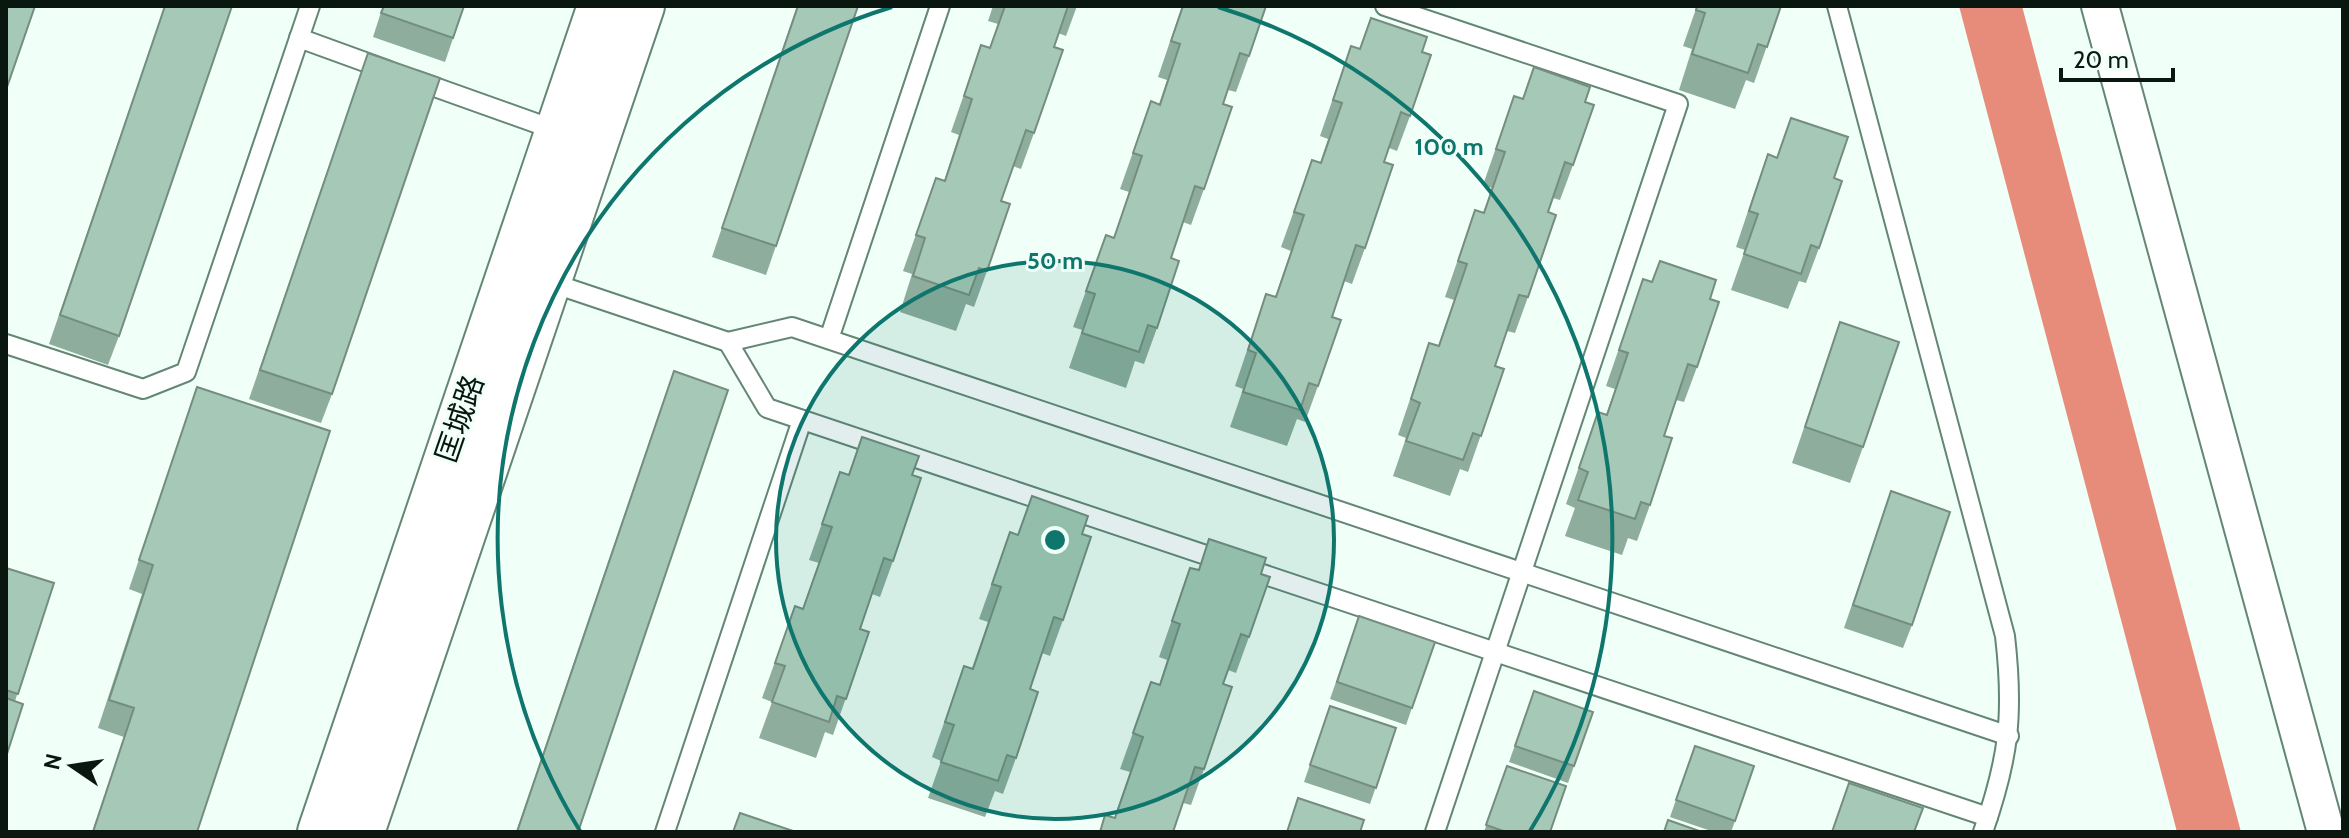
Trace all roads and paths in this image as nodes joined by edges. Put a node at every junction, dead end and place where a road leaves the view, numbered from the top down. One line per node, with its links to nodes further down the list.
1 (310, 6): 8 (lane)
2 (600, 6): 9 (main road, 匡城路)
3 (642, 6): 10 (main road, 匡城路)
4 (940, 6): 11 (lane)
5 (1385, 6): 15 (lane)
6 (1837, 6): 17 (lane)
7 (2100, 6): 23 (street)
8 (299, 38): 9 (lane); 13 (lane)
9 (558, 131): 19 (main road, 匡城路)
10 (549, 282): 12 (lane); 20 (main road, 匡城路)
11 (829, 339): 12 (lane); 15 (lane)
12 (728, 342): 14 (lane)
13 (6, 344)
14 (802, 420): 16 (lane); 21 (lane)
15 (1521, 572): 16 (lane); 17 (lane)
16 (1495, 652): 18 (lane); 22 (lane)
17 (2009, 736): 18 (lane)
18 (1986, 825)
19 (320, 832)
20 (362, 832)
21 (665, 832)
22 (1435, 832)
23 (2326, 832)

